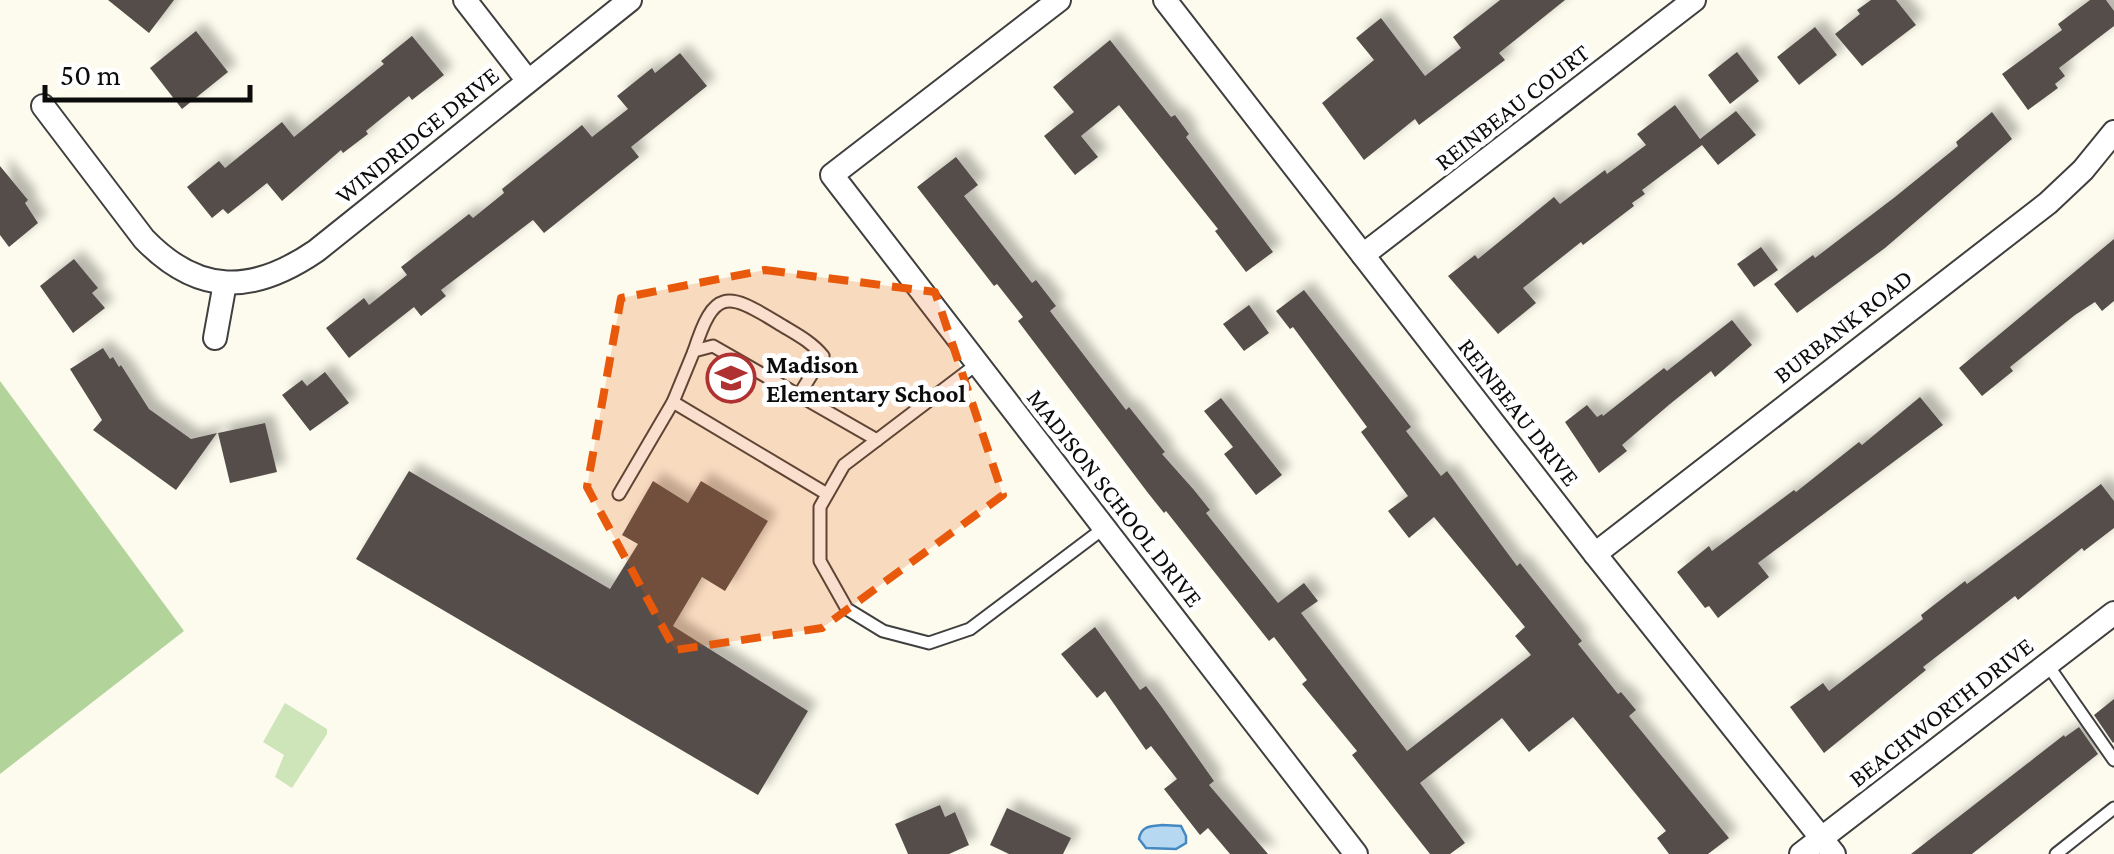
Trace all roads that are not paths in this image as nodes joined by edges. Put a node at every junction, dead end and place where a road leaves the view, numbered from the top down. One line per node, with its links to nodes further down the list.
1 (465, 0): 6 (street)
2 (630, 0): 6 (street, WINDRIDGE DRIVE)
3 (1059, 0): 13 (street, MADISON SCHOOL DRIVE)
4 (1165, 0): 9 (street, REINBEAU DRIVE)
5 (1694, 0): 9 (street, REINBEAU COURT)
6 (528, 81): 10 (street, WINDRIDGE DRIVE)
7 (43, 106): 10 (street)
8 (2114, 132): 20 (street, BURBANK ROAD)
9 (1363, 255): 20 (street, REINBEAU DRIVE)
10 (225, 283): 11 (street)
11 (214, 338)
12 (694, 351): 14 (lane); 14 (lane); 15 (lane)
13 (976, 364): 16 (lane); 19 (street, MADISON SCHOOL DRIVE)
14 (799, 395): 16 (lane)
15 (672, 402): 17 (lane); 18 (lane)
16 (878, 440): 18 (lane)
17 (619, 494)
18 (827, 494): 19 (lane)
19 (1104, 528): 26 (street, MADISON SCHOOL DRIVE)
20 (1595, 554): 25 (street, REINBEAU DRIVE)
21 (2114, 613): 22 (street, BEACHWORTH DRIVE)
22 (2047, 664): 23 (lane); 25 (street, BEACHWORTH DRIVE)
23 (2114, 760)
24 (2114, 808): 28 (lane)
25 (1828, 846): 27 (street, BEACHWORTH DRIVE)
26 (1356, 854)
27 (1802, 854)
28 (2056, 854)

